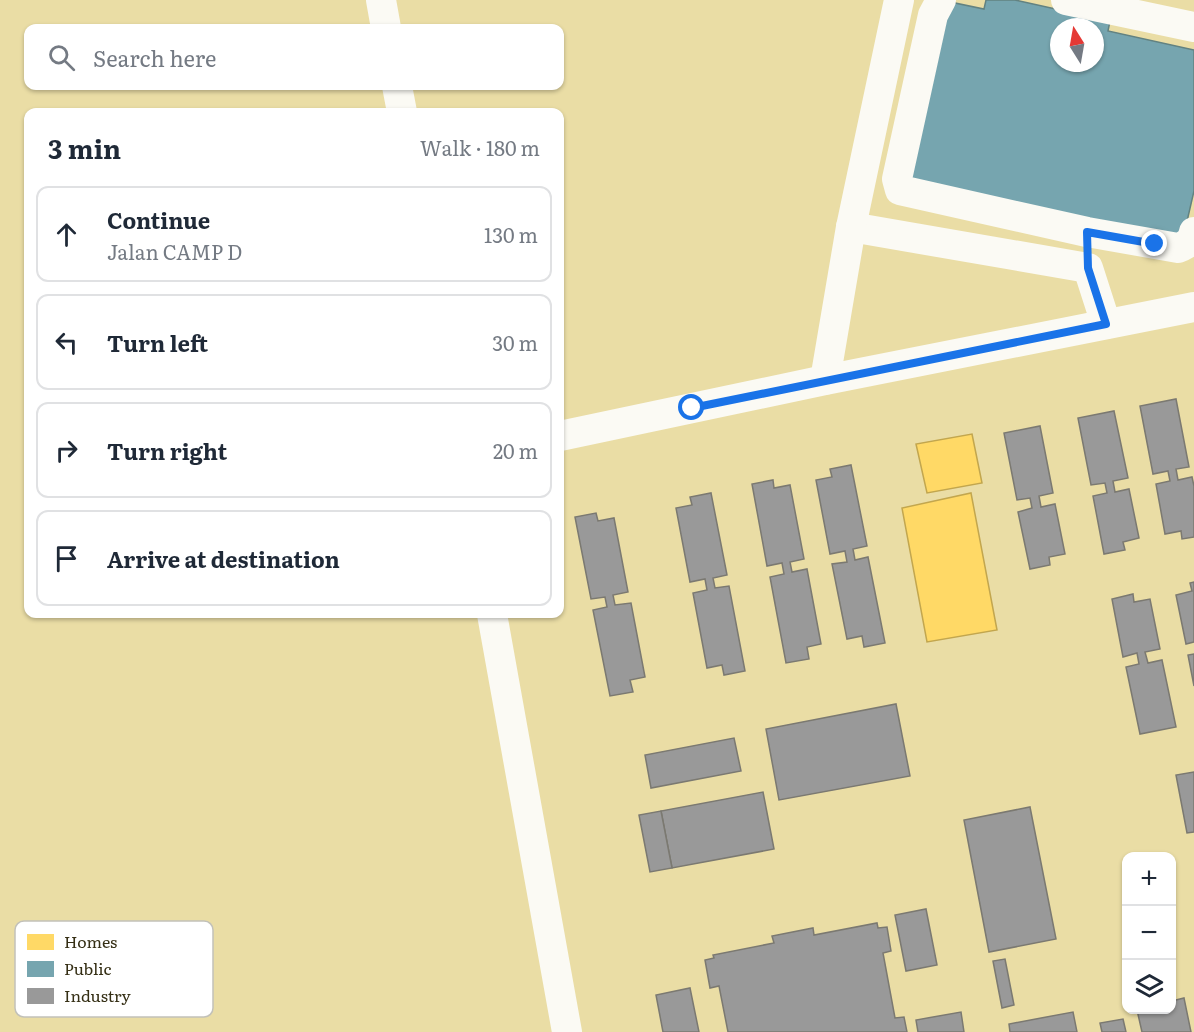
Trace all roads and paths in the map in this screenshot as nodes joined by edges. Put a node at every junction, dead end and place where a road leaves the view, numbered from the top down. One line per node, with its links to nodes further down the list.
1 (381, 0): 5 (street)
2 (1066, 0): 6 (street)
3 (898, 4): 4 (street); 9 (street)
4 (937, 8): 10 (street)
5 (385, 24)
6 (1194, 27)
7 (398, 90): 8 (street)
8 (401, 108)
9 (851, 227): 12 (street); 15 (street)
10 (1087, 232): 11 (street); 12 (street)
11 (1194, 232)
12 (1088, 268): 14 (street)
13 (1194, 307): 14 (street)
14 (1106, 324): 15 (street)
15 (825, 380): 16 (street)
16 (564, 435)
17 (493, 618): 18 (street)
18 (567, 1032)

